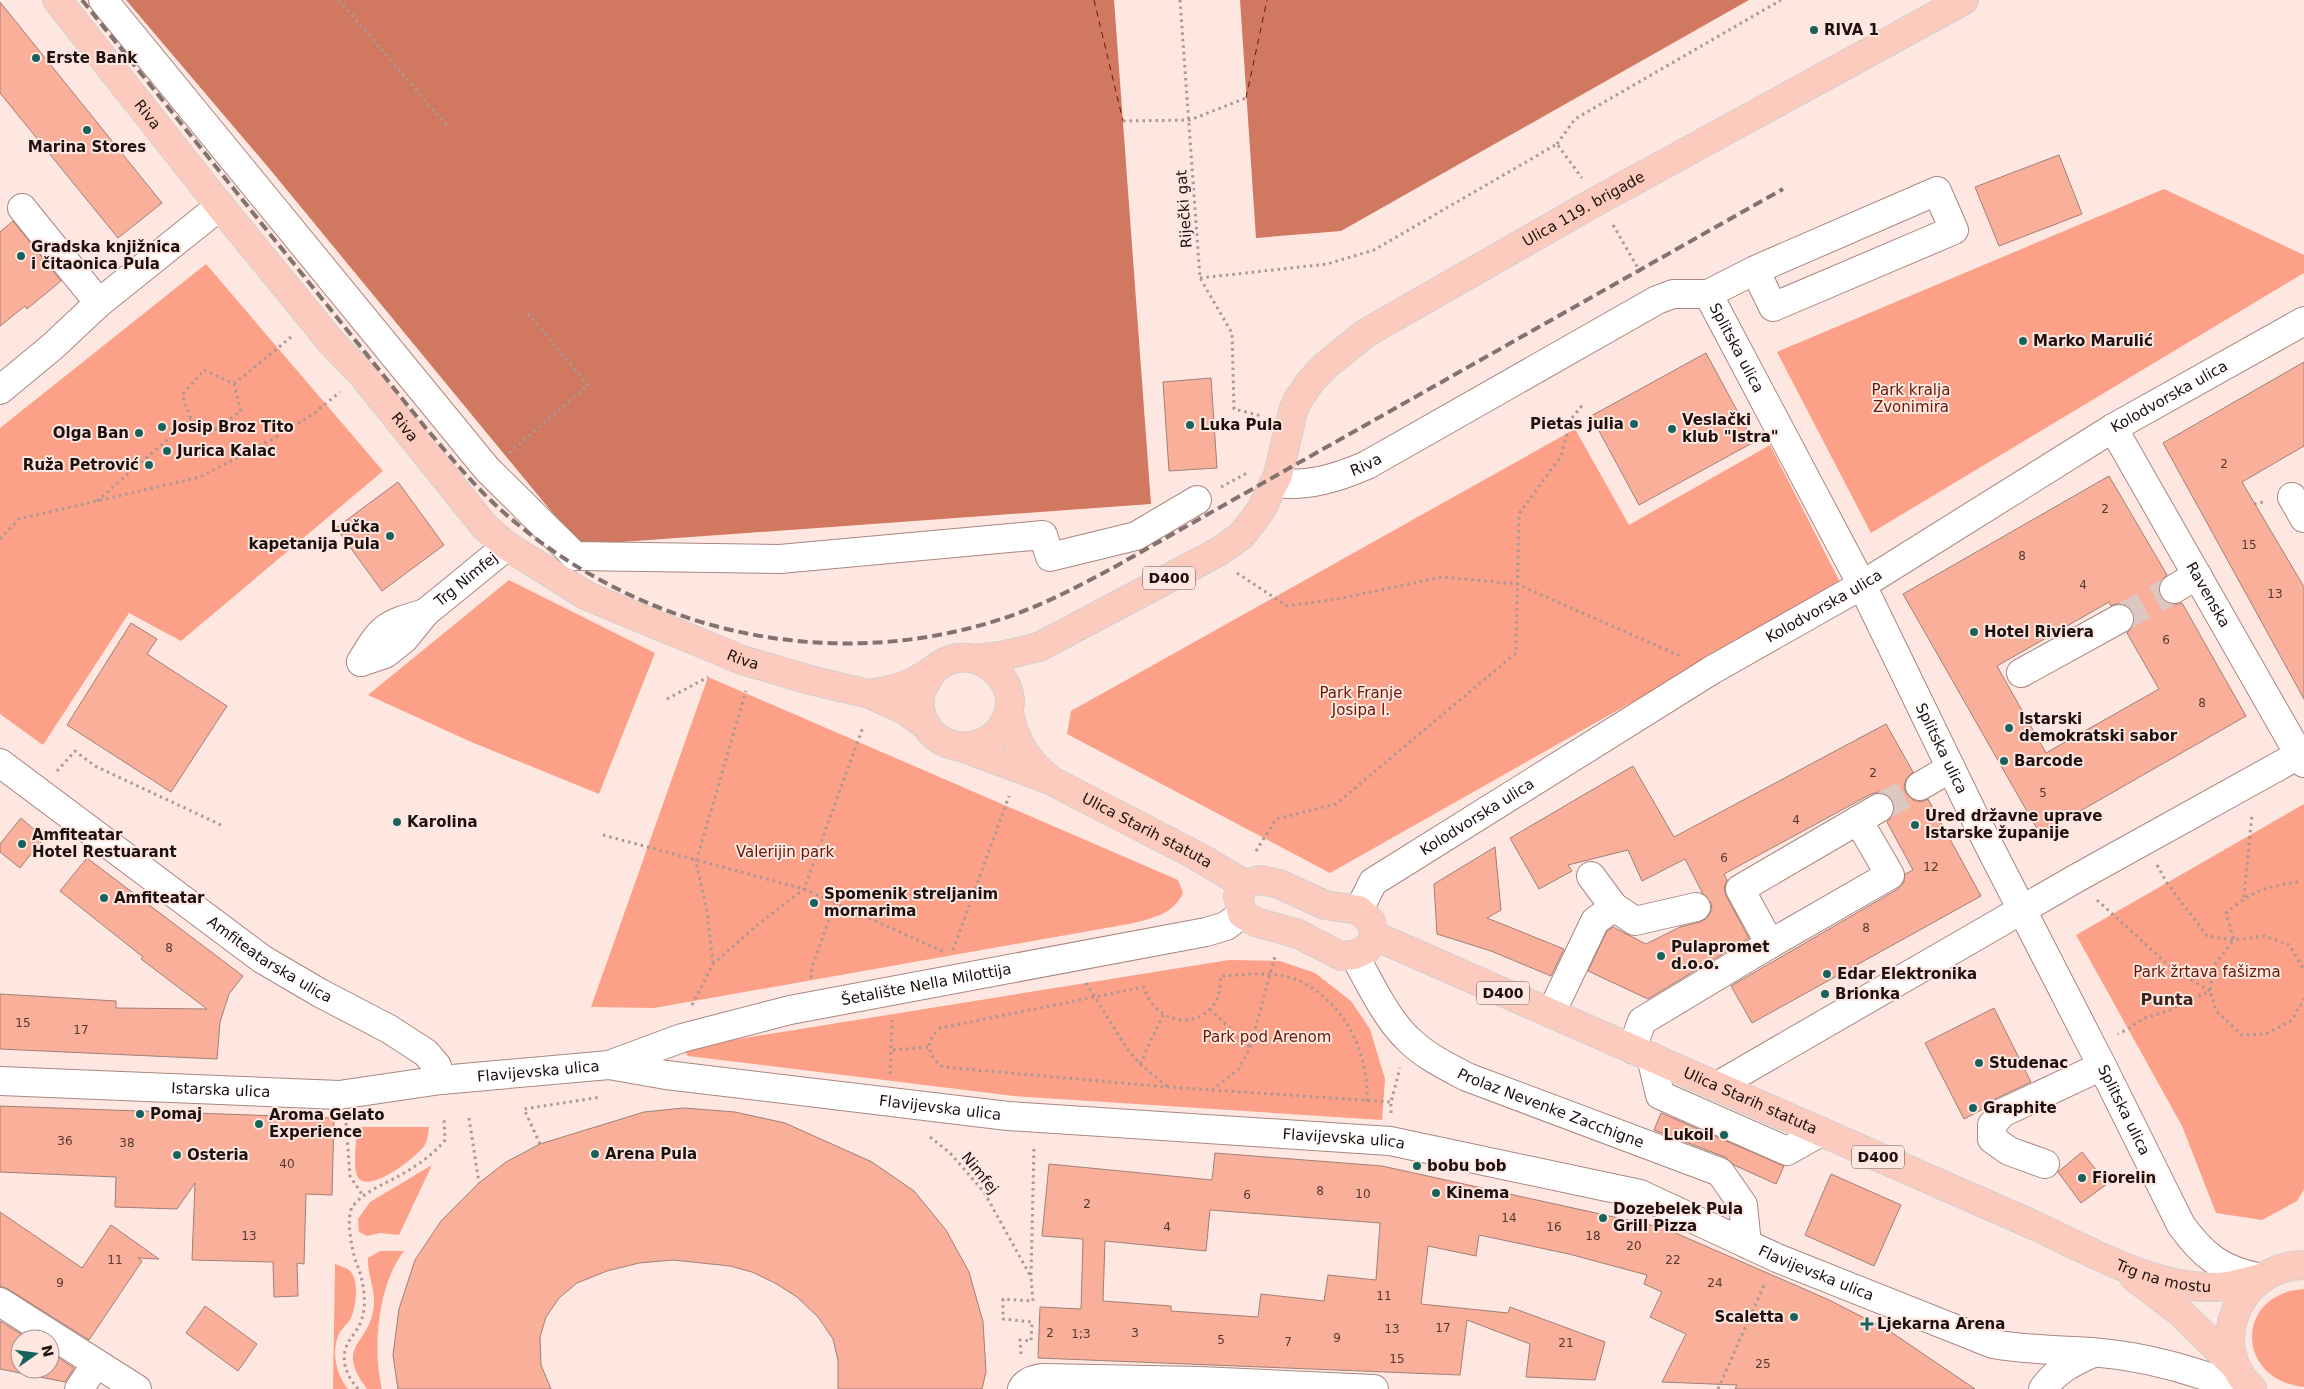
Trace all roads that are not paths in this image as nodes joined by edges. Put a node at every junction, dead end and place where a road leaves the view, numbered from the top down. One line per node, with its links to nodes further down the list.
1 (57, 0): 5 (main road, Riva)
2 (102, 0): 14 (street)
3 (1964, 0): 4 (main road, Ulica 119. brigade)
4 (1934, 7): 13 (main road, Ulica 119. brigade)
5 (220, 206): 9 (street); 15 (main road, Riva)
6 (22, 208): 9 (street)
7 (1755, 270): 7 (street); 8 (street)
8 (1708, 294): 13 (street, Riva); 17 (street, Splitska ulica)
9 (99, 303): 11 (street)
10 (2304, 321): 12 (street, Kolodvorska ulica)
11 (0, 390)
12 (2113, 428): 16 (street, Ravenska); 17 (street, Kolodvorska ulica)
13 (1275, 483): 21 (main road, D400)
14 (1197, 500)
15 (507, 546): 19 (street, Trg Nimfej); 25 (main road, Riva)
16 (2197, 575): 18 (street); 29 (street, Ravenska)
17 (1862, 585): 31 (street, Splitska ulica); 38 (street, Kolodvorska ulica)
18 (2174, 589)
19 (425, 613)
20 (2119, 619): 24 (street)
21 (1039, 647): 22 (main road, D400); 26 (main road, D400)
22 (976, 659): 23 (main road, D400); 26 (main road)
23 (933, 670): 25 (main road, Riva); 27 (main road)
24 (2021, 674)
25 (869, 694): 27 (main road, Riva)
26 (1009, 706): 28 (main road, D400); 32 (main road, Ulica Starih statuta)
27 (926, 726): 28 (main road)
28 (964, 748): 32 (main road, Ulica Starih statuta)
29 (2302, 756): 39 (street)
30 (0, 763): 48 (street, Amfiteatarska ulica)
31 (1951, 768): 33 (street); 39 (street, Splitska ulica)
32 (1050, 780): 35 (main road, Ulica Starih statuta)
33 (1920, 786)
34 (1591, 876): 36 (street)
35 (1244, 884): 38 (main road); 40 (main road)
36 (1614, 907): 37 (street); 44 (street)
37 (1696, 908)
38 (1359, 910): 41 (main road)
39 (2022, 910): 46 (street, Splitska ulica); 50 (street)
40 (1242, 914): 43 (main road); 47 (street, Šetalište Nella Milottija)
41 (1375, 936): 43 (main road); 44 (main road, Ulica Starih statuta / D400)
42 (1770, 944): 42 (street); 45 (street)
43 (1354, 955): 53 (street, Prolaz Nevenke Zacchigne)
44 (1551, 1014): 45 (main road, Ulica Starih statuta / D400)
45 (1641, 1053): 50 (main road, Ulica Starih statuta / D400); 51 (street)
46 (2097, 1055): 52 (street); 56 (street, Splitska ulica)
47 (609, 1065): 48 (street, Flavijevska ulica); 53 (street, Flavijevska ulica)
48 (441, 1080): 49 (street, Istarska ulica)
49 (0, 1081)
50 (1717, 1086): 51 (main road, Ulica Starih statuta / D400)
51 (1821, 1132): 55 (main road, Ulica Starih statuta / D400)
52 (2045, 1164)
53 (1747, 1244): 58 (street, Flavijevska ulica)
54 (2300, 1263): 56 (main road, Trg na mostu / D400)
55 (2123, 1268): 56 (main road, Trg na mostu / D400); 60 (main road, Trg na mostu / D400)
56 (2261, 1278): 60 (main road, Trg na mostu / D400)
57 (0, 1302): 59 (street)
58 (2094, 1352): 60 (street, Flavijevska ulica); 65 (street)
59 (96, 1364): 62 (street); 63 (street)
60 (2238, 1377): 66 (main road, Trg na mostu / D400)
61 (1023, 1378): 64 (street)
62 (79, 1389)
63 (136, 1389)
64 (1374, 1389)
65 (2043, 1389)
66 (2252, 1389)

